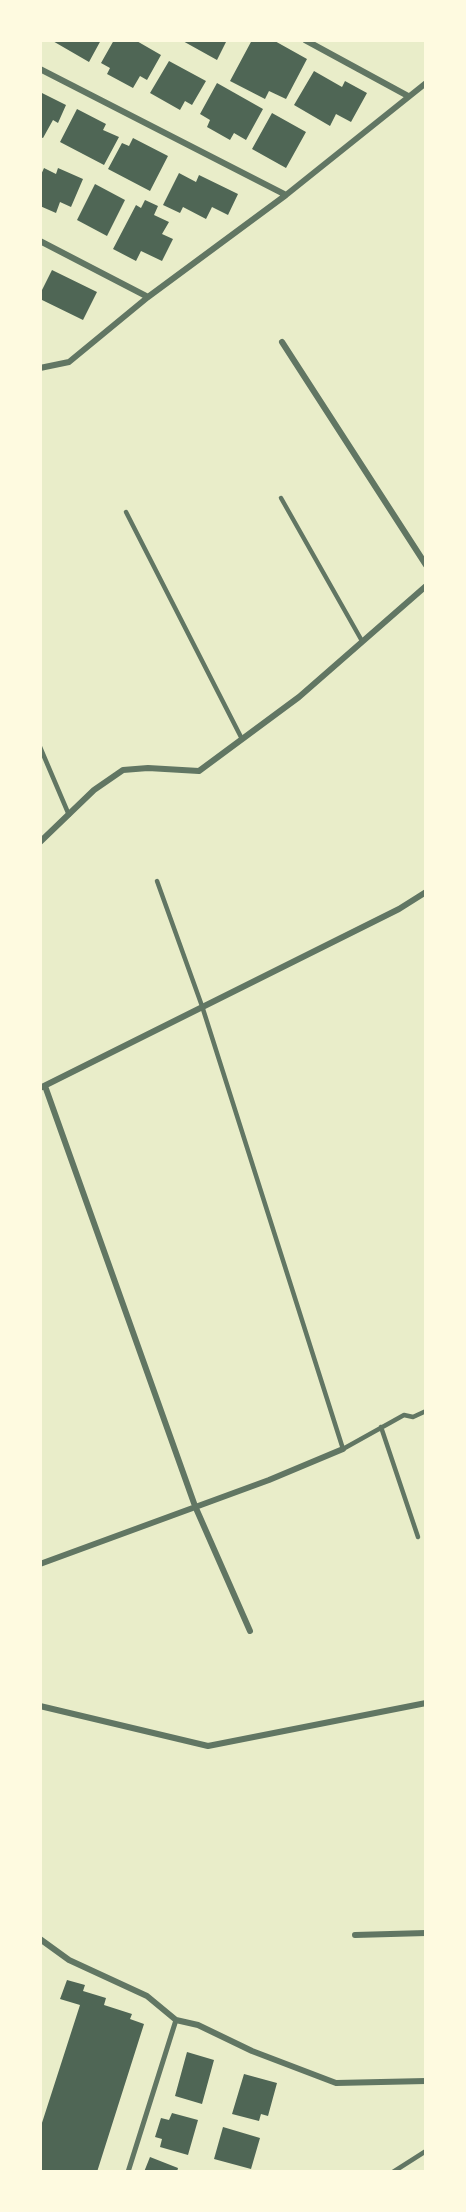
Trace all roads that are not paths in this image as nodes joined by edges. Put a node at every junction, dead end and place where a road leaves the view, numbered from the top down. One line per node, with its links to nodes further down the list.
1 (305, 40): 4 (street)
2 (40, 69): 5 (street)
3 (426, 83): 4 (street)
4 (408, 96): 5 (street)
5 (286, 195): 7 (street)
6 (40, 241): 7 (street)
7 (148, 297): 9 (street)
8 (282, 342): 12 (street)
9 (40, 368)
10 (281, 498): 14 (lane)
11 (126, 512): 15 (lane)
12 (426, 565)
13 (426, 586): 14 (street)
14 (362, 641): 15 (street)
15 (242, 739): 17 (street)
16 (40, 747): 17 (lane)
17 (69, 814): 18 (street)
18 (40, 842)
19 (157, 881): 21 (lane)
20 (426, 892): 21 (street)
21 (202, 1006): 22 (street); 25 (lane)
22 (43, 1087): 26 (street)
23 (426, 1411): 24 (lane)
24 (381, 1428): 25 (lane); 27 (lane)
25 (343, 1449): 26 (street)
26 (195, 1506): 28 (street); 29 (street)
27 (418, 1536)
28 (40, 1564)
29 (250, 1631)
30 (426, 1703): 31 (street)
31 (40, 1706)
32 (426, 1933): 33 (street)
33 (355, 1935)
34 (40, 1939): 35 (street)
35 (176, 2020): 36 (street); 38 (street)
36 (426, 2081)
37 (426, 2151): 39 (lane)
38 (128, 2172)
39 (393, 2172)

